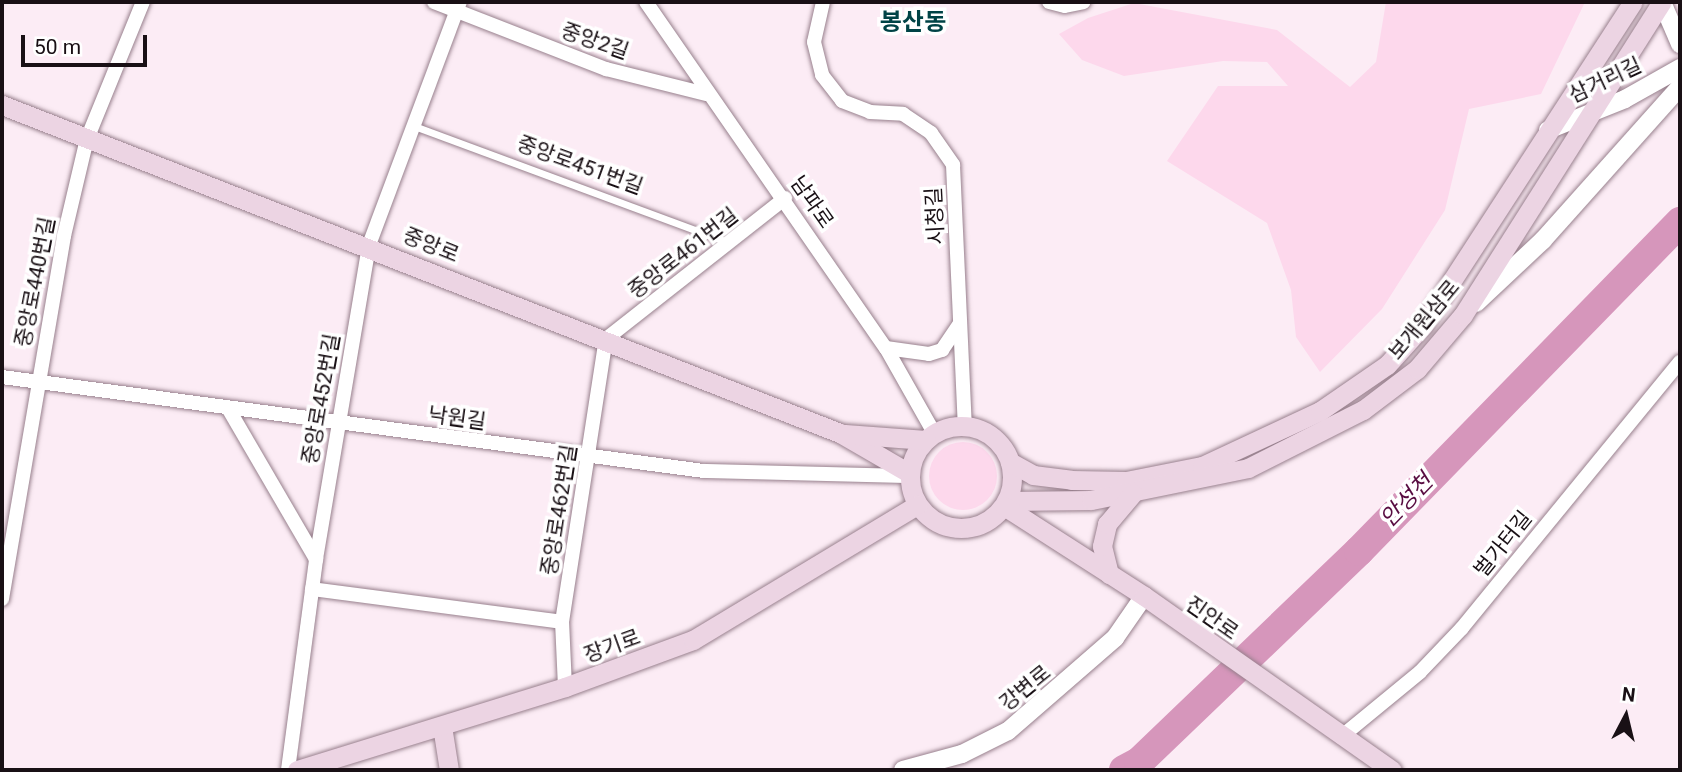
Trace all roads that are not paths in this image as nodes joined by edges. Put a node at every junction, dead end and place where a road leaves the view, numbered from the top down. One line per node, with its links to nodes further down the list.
1 (143, 2): 18 (street, 중앙로440번길)
2 (434, 2): 9 (street, 중앙2길)
3 (646, 2): 13 (street, 남파로)
4 (823, 2): 23 (street, 시청길)
5 (1049, 2): 6 (street)
6 (1084, 2)
7 (1633, 2): 17 (main road, 보개원삼로)
8 (1662, 2): 10 (street); 15 (main road, 보개원삼로)
9 (458, 6): 13 (street, 중앙2길); 16 (street)
10 (1680, 44)
11 (1680, 68): 15 (street, 삼거리길)
12 (1680, 87): 22 (street)
13 (706, 94): 19 (street, 남파로)
14 (2, 105): 18 (main road, 중앙로)
15 (1592, 112): 17 (street, 삼거리길); 22 (main road, 보개원삼로)
16 (414, 126): 20 (lane, 중앙로451번길); 21 (street)
17 (1548, 130): 35 (main road, 보개원삼로)
18 (87, 139): 21 (main road, 중앙로); 28 (street, 중앙로440번길)
19 (785, 198): 20 (street, 중앙로461번길); 25 (street, 남파로)
20 (731, 243): 24 (street, 중앙로461번길)
21 (369, 245): 24 (main road, 중앙로); 30 (street, 중앙로452번길)
22 (1463, 315): 37 (main road, 보개원삼로)
23 (961, 322): 25 (street); 31 (street, 시청길)
24 (606, 339): 32 (main road, 중앙로); 34 (street, 중앙로462번길)
25 (886, 348): 33 (street, 남파로)
26 (1680, 362): 48 (street, 벌가터길)
27 (2, 377): 28 (street, 낙원길)
28 (38, 383): 29 (street, 낙원길); 44 (street, 중앙로440번길)
29 (228, 408): 30 (street, 낙원길); 40 (street)
30 (337, 424): 34 (street, 낙원길); 40 (street, 중앙로452번길)
31 (965, 426): 33 (main road); 35 (main road)
32 (841, 433): 33 (main road, 중앙로); 36 (main road, 중앙로)
33 (930, 436): 36 (main road)
34 (588, 457): 36 (street, 낙원길); 45 (street, 중앙로462번길)
35 (1010, 462): 38 (main road)
36 (909, 475): 39 (main road)
37 (1133, 493): 38 (main road, 보개원삼로); 41 (main road)
38 (1005, 503): 39 (main road); 41 (main road, 진안로)
39 (917, 505): 46 (main road, 장기로)
40 (316, 559): 42 (street, 중앙로452번길)
41 (1110, 574): 43 (main road, 진안로)
42 (312, 589): 45 (street); 49 (street, 중앙로452번길)
43 (1144, 596): 48 (main road, 진안로); 52 (street, 강변로)
44 (2, 599)
45 (562, 622): 46 (street, 중앙로462번길)
46 (565, 688): 47 (main road, 장기로)
47 (442, 726): 50 (main road, 장기로); 51 (main road)
48 (1336, 734): 53 (main road, 진안로)
49 (288, 770)
50 (297, 770)
51 (449, 770)
52 (903, 770)
53 (1392, 770)

